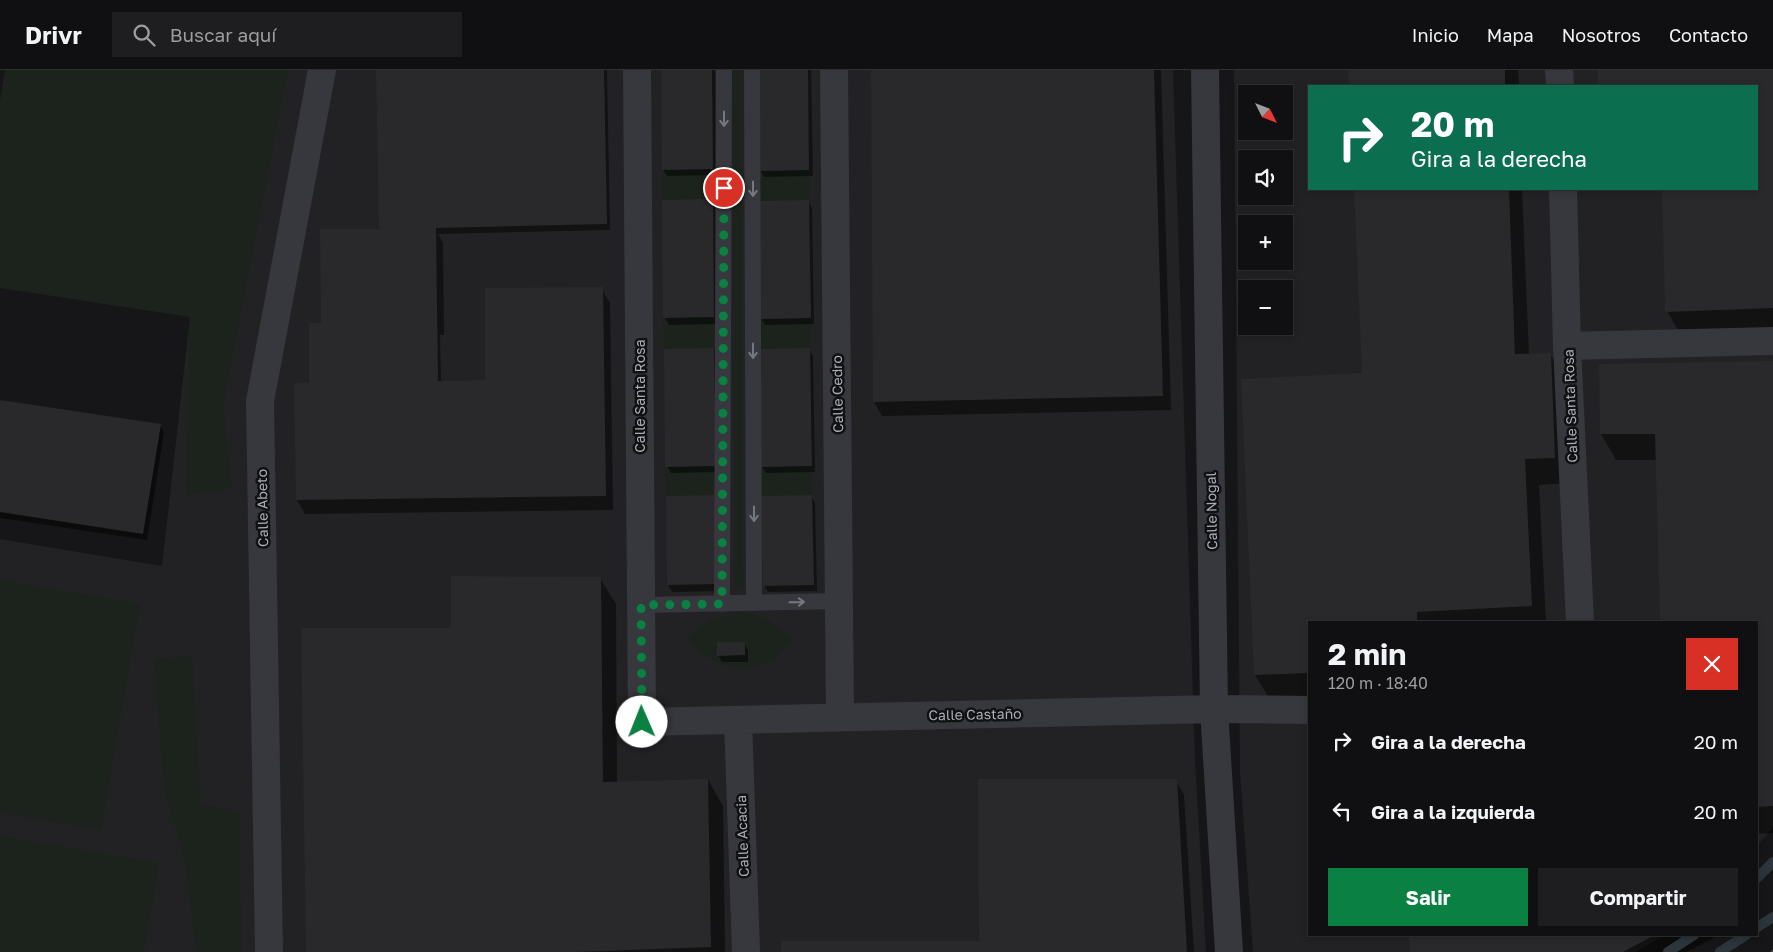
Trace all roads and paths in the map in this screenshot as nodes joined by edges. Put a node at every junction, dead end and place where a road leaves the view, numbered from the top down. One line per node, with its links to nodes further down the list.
1 (322, 70): 22 (street, Calle Abeto)
2 (637, 70): 15 (street, Calle Santa Rosa)
3 (724, 70): 14 (lane, one-way to 14)
4 (752, 70): 13 (lane, one-way to 13)
5 (834, 70): 12 (street, Calle Cedro)
6 (1204, 70): 17 (street, Calle Nogal)
7 (1559, 70): 8 (street)
8 (1560, 85)
9 (1563, 190): 11 (street, Calle Santa Rosa)
10 (1773, 341): 11 (street)
11 (1568, 346): 16 (street, Calle Santa Rosa)
12 (839, 601): 13 (lane, one-way to 12); 19 (street, Calle Cedro)
13 (754, 603): 14 (lane)
14 (722, 604): 15 (lane)
15 (641, 605): 21 (street, Calle Santa Rosa)
16 (1580, 621)
17 (1214, 709): 18 (street, Calle Castaño); 19 (street, Calle Castaño); 24 (street, Calle Nogal)
18 (1308, 710)
19 (840, 717): 20 (street, Calle Castaño)
20 (738, 720): 21 (street, Calle Castaño); 23 (street, Calle Acacia)
21 (642, 722)
22 (269, 952)
23 (746, 952)
24 (1228, 952)

